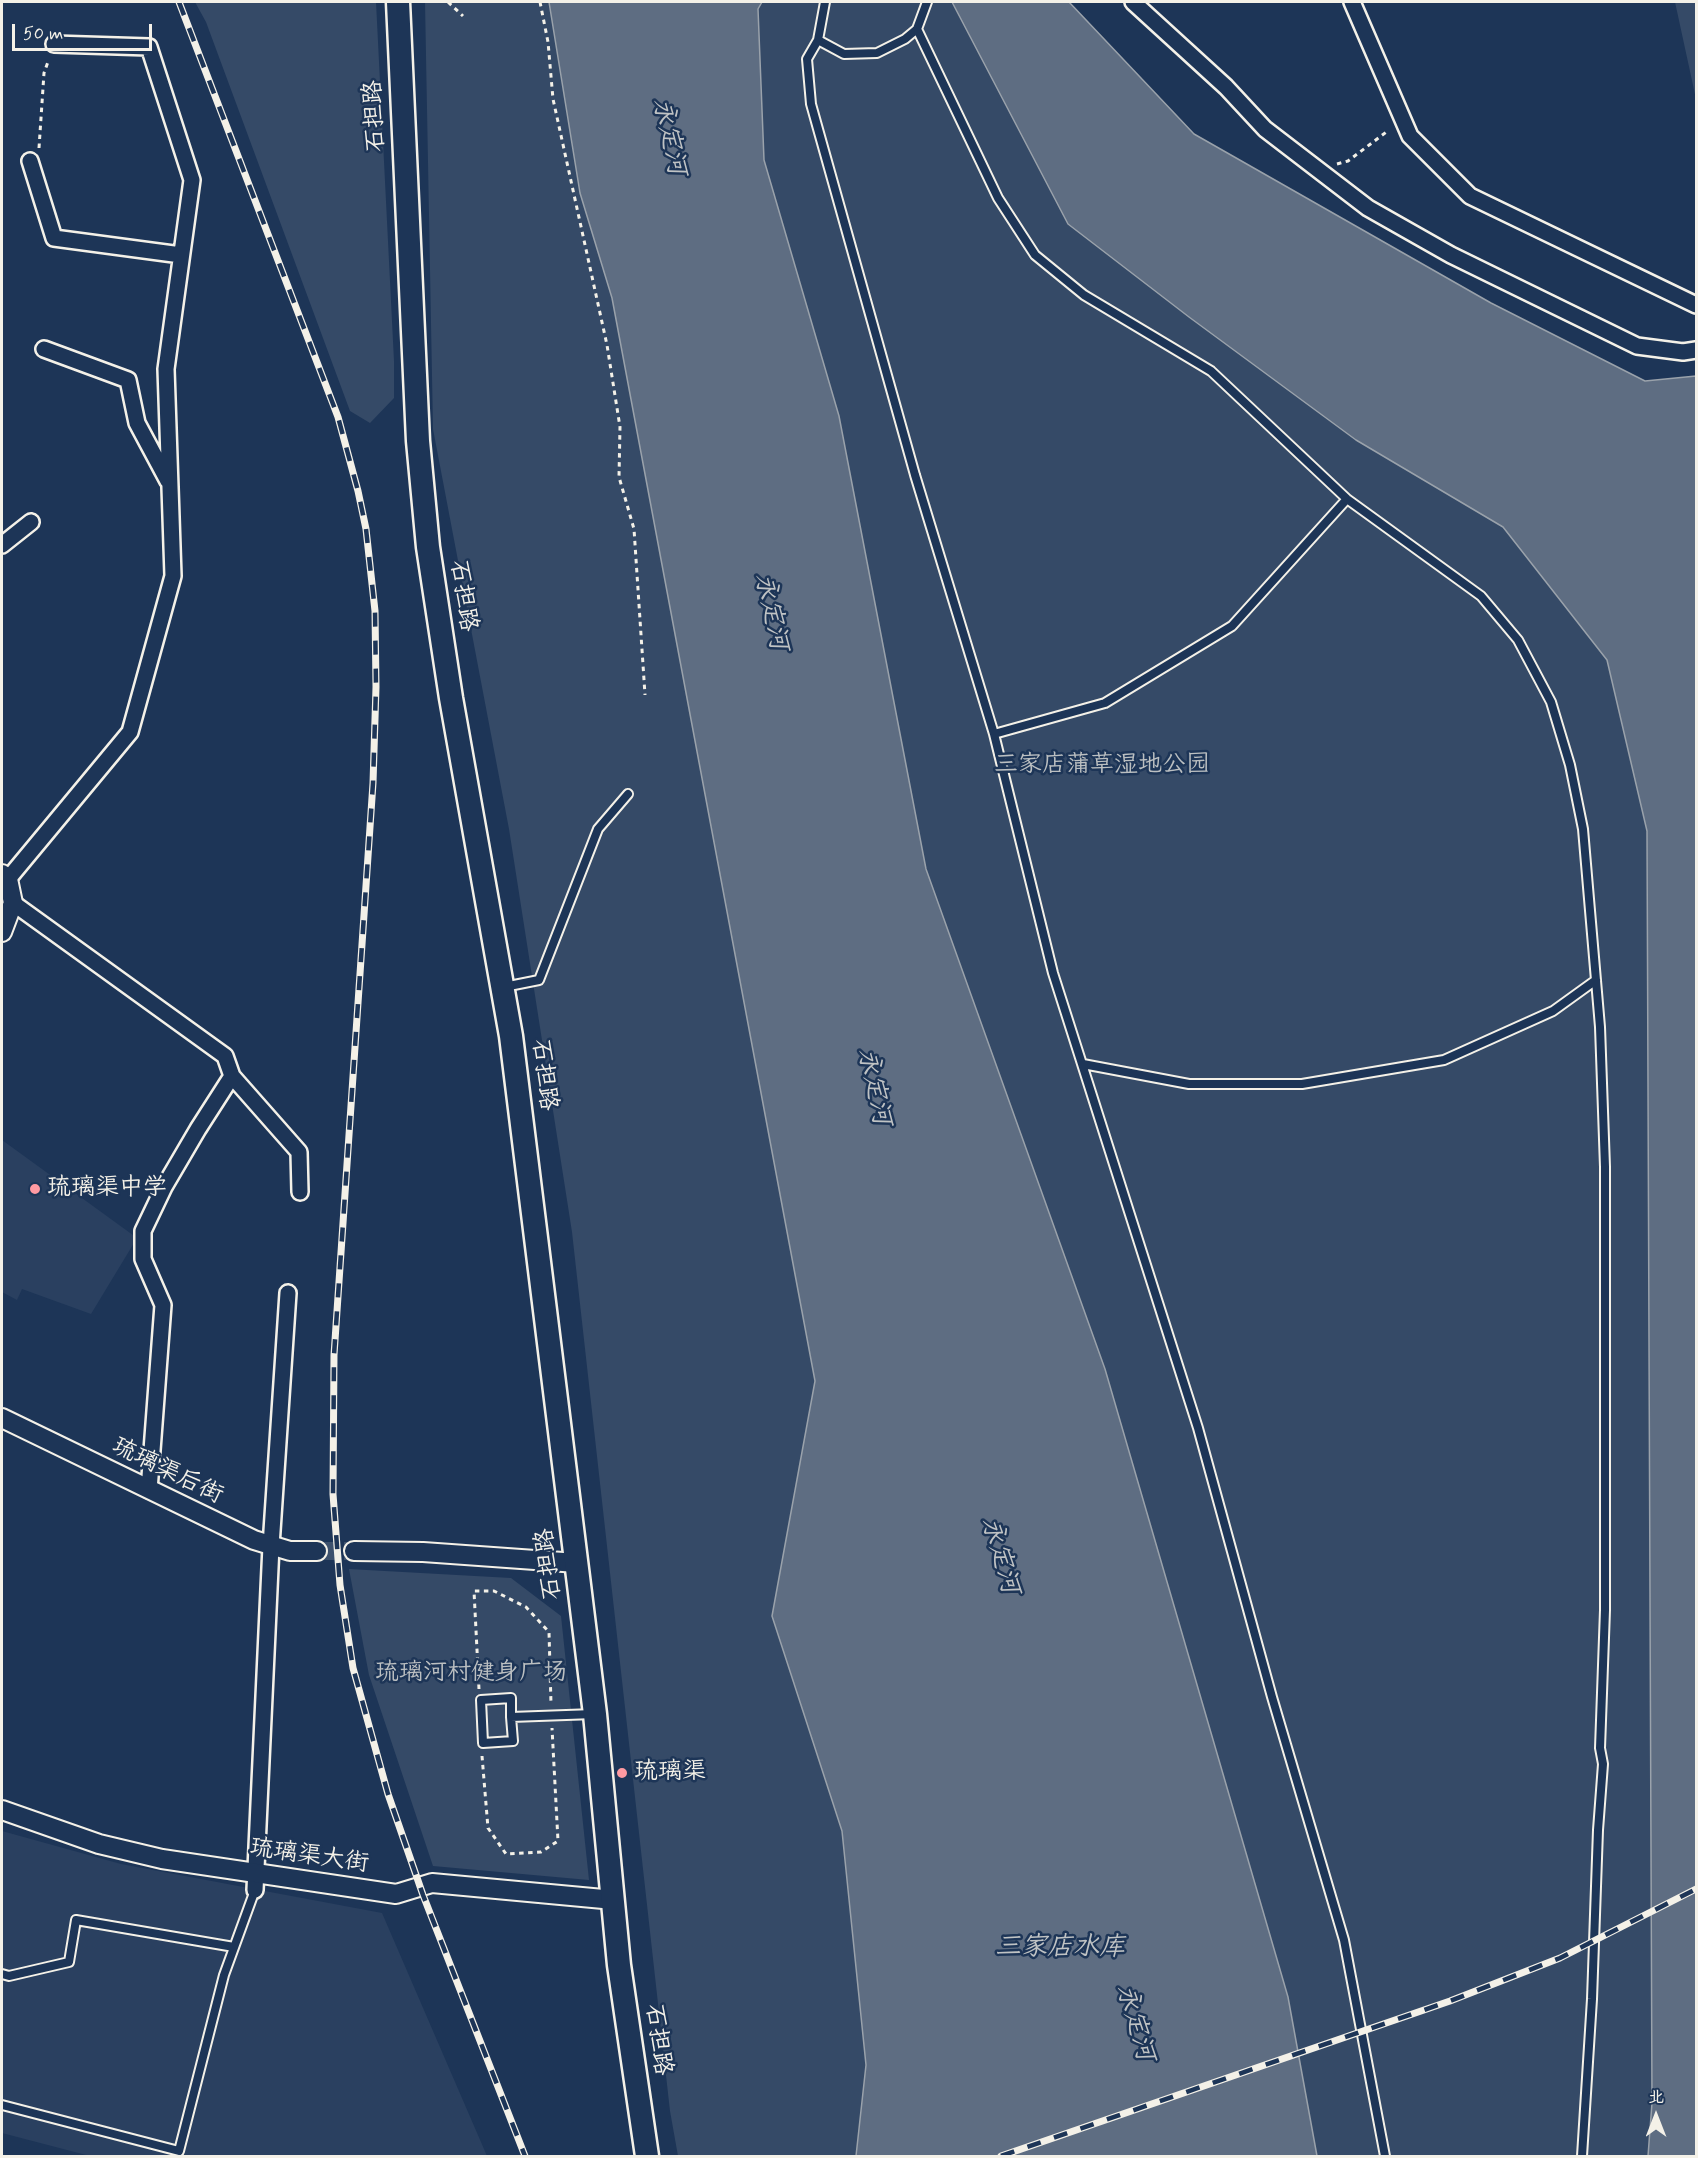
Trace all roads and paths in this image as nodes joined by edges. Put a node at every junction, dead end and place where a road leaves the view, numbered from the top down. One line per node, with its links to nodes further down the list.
1 (398, 2): 30 (main road, 石担路)
2 (448, 2): 8 (path)
3 (540, 2): 23 (path)
4 (825, 2): 10 (lane)
5 (927, 2): 9 (lane)
6 (1133, 2): 14 (street)
7 (1352, 2): 12 (street)
8 (463, 16)
9 (917, 29): 10 (lane); 20 (lane)
10 (818, 40): 24 (lane)
11 (54, 44): 13 (path); 15 (street)
12 (1402, 119): 14 (path); 16 (street)
13 (34, 155): 15 (street)
14 (1315, 168): 18 (street)
15 (181, 255): 19 (street)
16 (1696, 305)
17 (44, 349): 19 (street)
18 (1696, 350)
19 (170, 485): 26 (street)
20 (1347, 499): 24 (lane); 29 (lane)
21 (31, 522): 22 (street)
22 (2, 545)
23 (645, 695)
24 (994, 734): 31 (lane)
25 (628, 794): 30 (lane)
26 (5, 876): 27 (street)
27 (13, 903): 28 (street); 32 (street)
28 (2, 932)
29 (1596, 980): 31 (lane); 54 (lane)
30 (502, 987): 40 (main road, 石担路)
31 (1083, 1064): 53 (lane)
32 (232, 1076): 33 (street); 36 (street)
33 (300, 1192)
34 (288, 1293): 37 (street)
35 (2, 1418): 36 (street, 琉璃渠后街)
36 (149, 1490): 37 (street, 琉璃渠后街)
37 (271, 1546): 38 (street, 琉璃渠后街); 47 (street)
38 (317, 1551)
39 (354, 1551): 40 (street)
40 (577, 1563): 42 (main road, 石担路)
41 (481, 1700): 43 (path); 44 (lane); 45 (lane)
42 (595, 1714): 43 (lane); 48 (main road, 石担路)
43 (551, 1716): 44 (lane); 45 (path)
44 (512, 1717): 45 (lane)
45 (483, 1743)
46 (2, 1810): 47 (street, 琉璃渠大街)
47 (256, 1881): 48 (street, 琉璃渠大街); 49 (lane)
48 (614, 1900): 52 (main road, 石担路)
49 (234, 1947): 50 (lane); 51 (lane)
50 (2, 1974)
51 (2, 2105)
52 (647, 2157)
53 (1385, 2157)
54 (1582, 2157)

